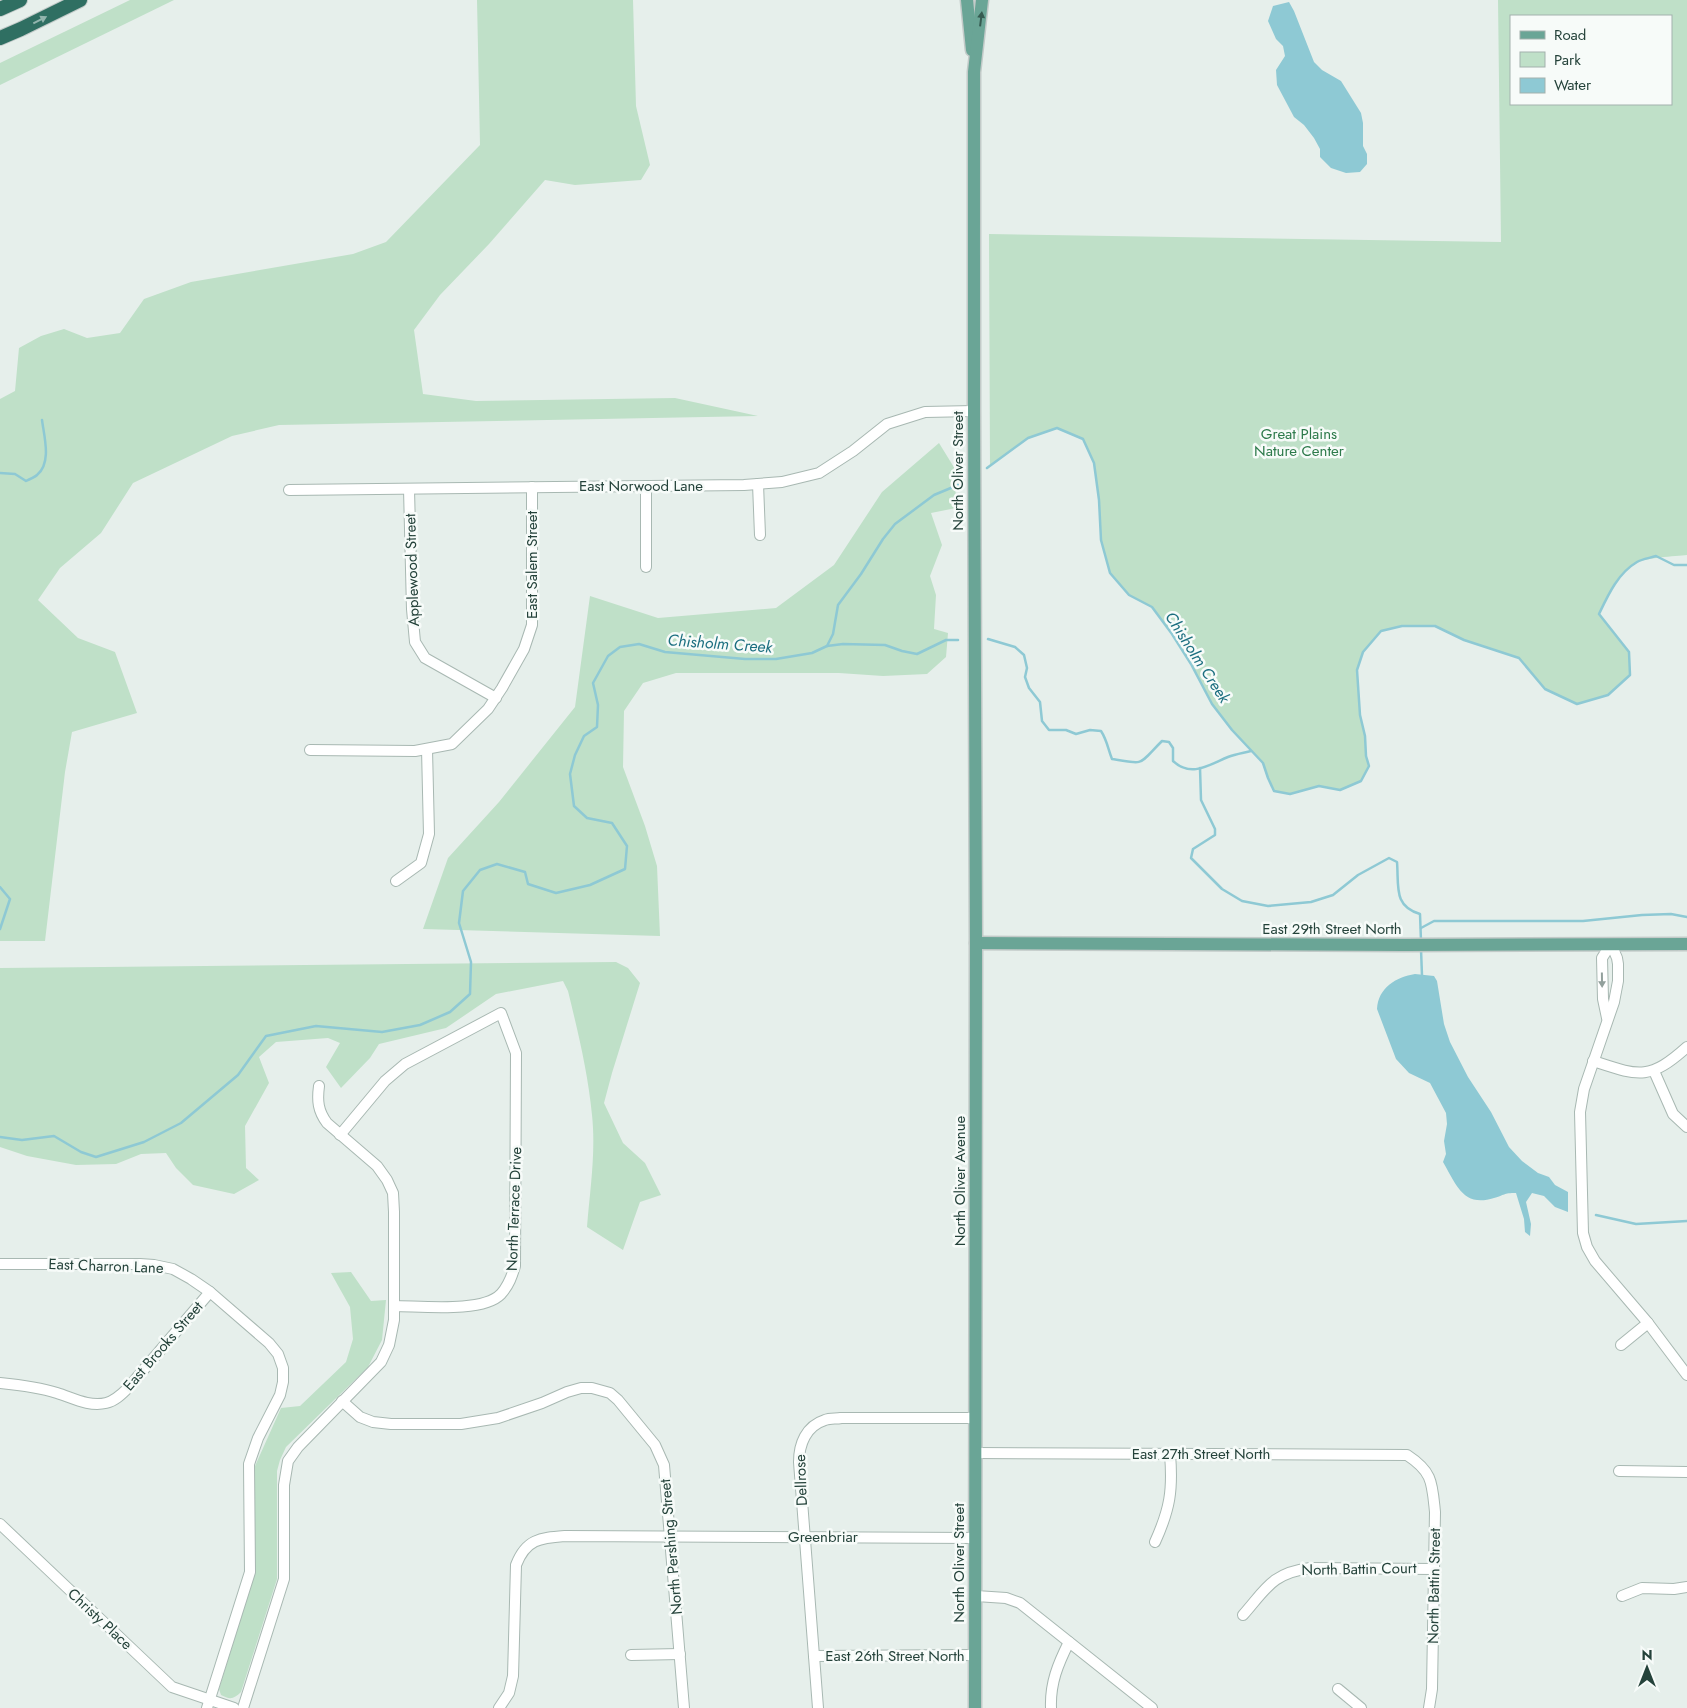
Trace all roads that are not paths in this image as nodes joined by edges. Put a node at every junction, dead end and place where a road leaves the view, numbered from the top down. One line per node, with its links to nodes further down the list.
1 (20, 0): 5 (highway)
2 (80, 0): 6 (highway, one-way to 2)
3 (967, 0): 7 (main road)
4 (982, 0): 7 (main road, North Oliver Street, one-way to 4)
5 (0, 9)
6 (0, 38)
7 (974, 72): 8 (main road, North Oliver Street)
8 (974, 411): 9 (street, East Norwood Lane); 20 (main road, North Oliver Street)
9 (758, 484): 10 (street, East Norwood Lane); 14 (street)
10 (646, 486): 11 (street, East Norwood Lane); 15 (street)
11 (532, 487): 12 (street, East Norwood Lane); 16 (street, East Salem Street)
12 (409, 489): 13 (street, East Norwood Lane); 16 (street, Applewood Street)
13 (289, 490)
14 (760, 535)
15 (646, 567)
16 (496, 698): 17 (street, East Salem Street)
17 (428, 749): 18 (street, East Salem Street); 19 (street)
18 (310, 750)
19 (396, 881)
20 (976, 943): 21 (main road, East 29th Street North); 38 (main road, North Oliver Avenue)
21 (1612, 944): 22 (main road, East 29th Street North); 23 (street); 23 (street, one-way to 23)
22 (1687, 944)
23 (1607, 1019): 25 (street)
24 (1687, 1047): 26 (street)
25 (1593, 1061): 26 (street); 33 (street)
26 (1654, 1071): 28 (street)
27 (319, 1086): 29 (street)
28 (1687, 1127)
29 (340, 1135): 32 (street); 32 (street, North Terrace Drive)
30 (0, 1264): 31 (street, East Charron Lane)
31 (210, 1292): 36 (street, East Brooks Street); 60 (street, East Charron Lane)
32 (394, 1306): 37 (street)
33 (1648, 1323): 34 (street); 35 (street)
34 (1621, 1345)
35 (1686, 1371)
36 (0, 1383)
37 (342, 1401): 45 (street, North Pershing Street); 62 (street)
38 (976, 1418): 39 (main road, North Oliver Street); 46 (street, Dellrose)
39 (976, 1453): 40 (street, East 27th Street North); 47 (main road, North Oliver Street)
40 (1170, 1454): 41 (street, East 27th Street North); 48 (street)
41 (1422, 1467): 49 (street, North Battin Street)
42 (1619, 1471): 43 (street)
43 (1687, 1472)
44 (0, 1524): 60 (street, Christy Place)
45 (671, 1537): 46 (street, Greenbriar); 55 (street, North Pershing Street); 63 (street, Greenbriar)
46 (804, 1537): 47 (street, Greenbriar); 58 (street, Dellrose)
47 (976, 1538): 51 (main road, North Oliver Street)
48 (1155, 1542)
49 (1434, 1569): 53 (street, North Battin Court); 70 (street, North Battin Street)
50 (1687, 1587): 52 (street)
51 (976, 1596): 54 (street); 57 (main road, North Oliver Street)
52 (1622, 1596)
53 (1243, 1615)
54 (1069, 1642): 67 (street); 68 (street)
55 (680, 1654): 56 (street); 64 (street, North Pershing Street)
56 (632, 1655)
57 (976, 1655): 58 (street, East 26th Street North); 66 (main road, North Oliver Street)
58 (814, 1656): 65 (street, Dellrose)
59 (1338, 1689): 69 (street)
60 (208, 1704): 61 (street)
61 (234, 1708)
62 (243, 1708)
63 (500, 1708)
64 (684, 1708)
65 (818, 1708)
66 (976, 1708)
67 (1051, 1708)
68 (1152, 1708)
69 (1361, 1708)
70 (1429, 1708)

